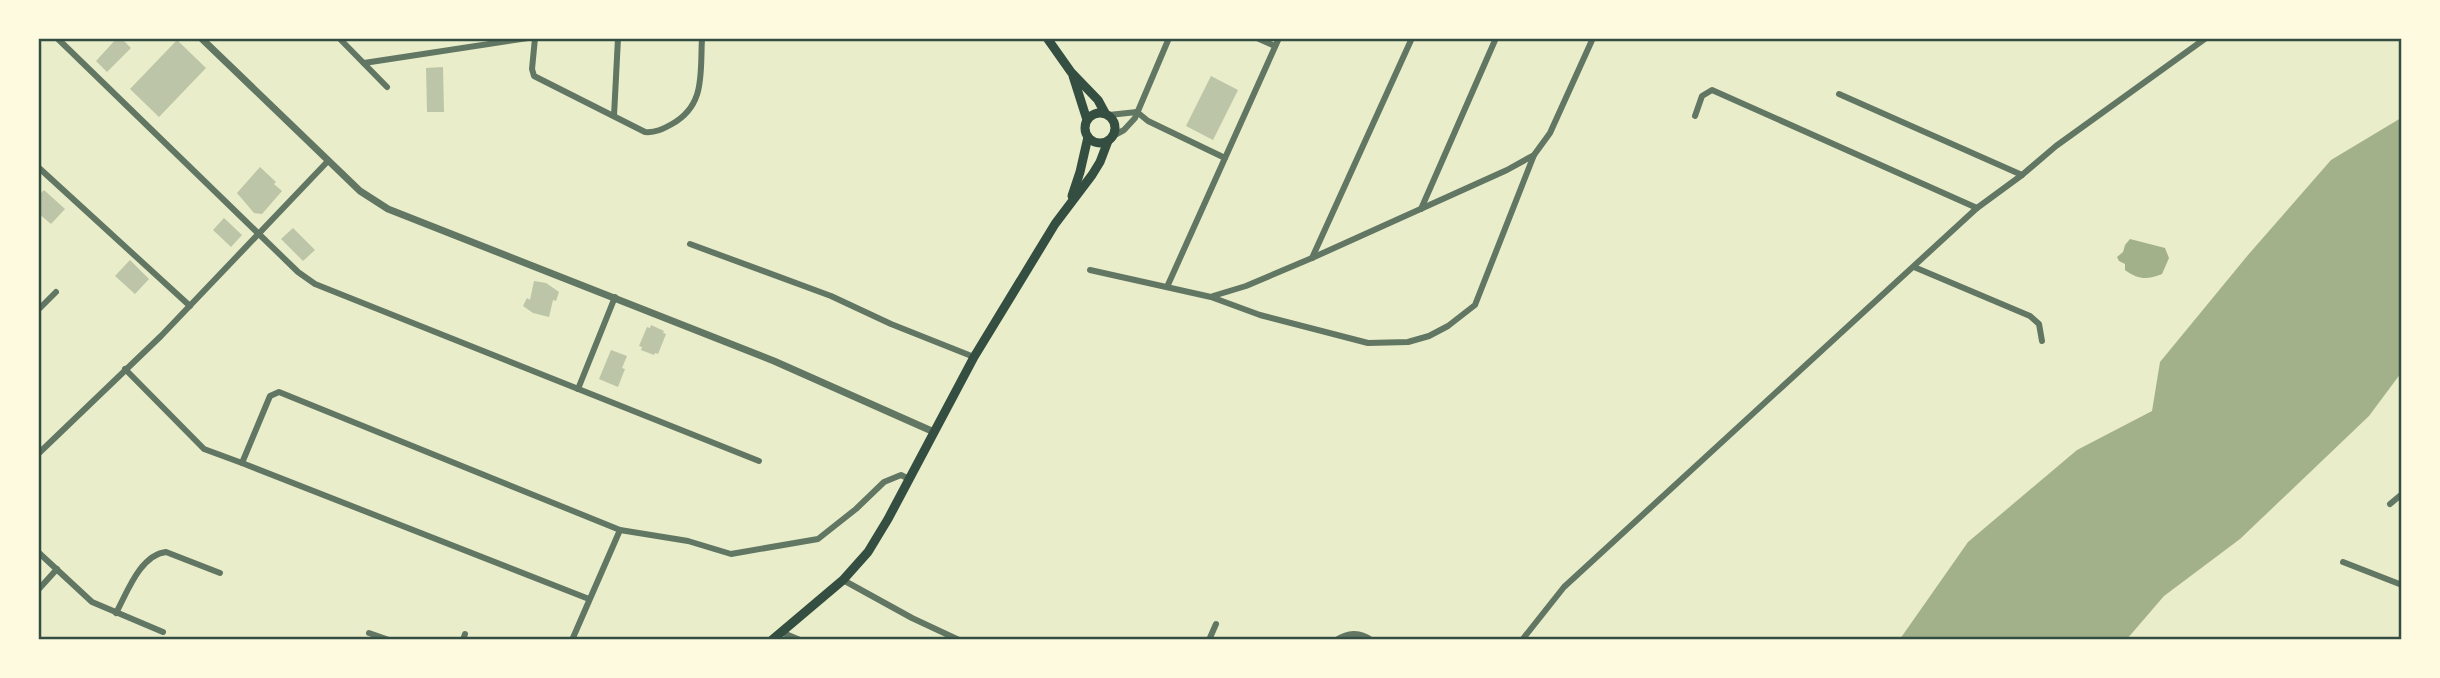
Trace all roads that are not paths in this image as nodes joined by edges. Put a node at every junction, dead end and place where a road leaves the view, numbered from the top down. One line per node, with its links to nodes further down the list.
1 (57, 38): 36 (street)
2 (201, 38): 30 (street)
3 (339, 38): 17 (street)
4 (528, 38): 17 (street)
5 (534, 38): 23 (street)
6 (618, 38): 23 (street)
7 (702, 38): 23 (street)
8 (1047, 38): 18 (main road)
9 (1168, 38): 21 (street)
10 (1257, 38): 16 (street)
11 (1279, 38): 16 (street)
12 (1412, 38): 38 (street)
13 (1496, 38): 35 (street)
14 (1593, 38): 28 (street)
15 (2206, 38): 32 (street)
16 (1275, 46): 29 (street)
17 (364, 63): 19 (street)
18 (1071, 72): 22 (main road); 25 (main road)
19 (387, 87)
20 (1839, 94): 32 (street)
21 (1137, 112): 22 (street); 27 (street); 29 (street)
22 (1107, 114): 25 (main road); 27 (main road)
23 (614, 116)
24 (1695, 116): 34 (street)
25 (1087, 120): 26 (main road)
26 (1088, 137): 27 (main road); 33 (main road)
27 (1110, 138): 33 (main road)
28 (1534, 155): 35 (street); 44 (street)
29 (1225, 158): 41 (street)
30 (328, 161): 36 (street); 43 (street)
31 (38, 167): 45 (street)
32 (2022, 175): 34 (street)
33 (1069, 203): 48 (main road)
34 (1977, 208): 39 (street)
35 (1421, 209): 38 (street)
36 (259, 233): 45 (street); 50 (street)
37 (690, 244): 48 (street)
38 (1312, 258): 44 (street)
39 (1914, 267): 47 (street); 80 (street)
40 (1090, 270): 41 (street)
41 (1167, 287): 44 (street)
42 (55, 292): 46 (street)
43 (615, 297): 50 (street); 51 (street)
44 (1211, 297)
45 (190, 306): 49 (street)
46 (38, 310)
47 (2042, 341)
48 (974, 357): 51 (main road)
49 (125, 369): 52 (street); 54 (street)
50 (578, 389): 53 (street)
51 (934, 432): 55 (main road)
52 (38, 454)
53 (759, 461)
54 (242, 463): 58 (street); 66 (street)
55 (909, 479): 58 (street); 63 (main road)
56 (2402, 494): 57 (street)
57 (2390, 504)
58 (620, 530): 66 (street)
59 (38, 552): 61 (street)
60 (2343, 562): 64 (street)
61 (57, 569): 65 (street); 67 (street)
62 (220, 573): 67 (street)
63 (843, 580): 70 (main road); 76 (street)
64 (2402, 585)
65 (38, 590)
66 (589, 599): 73 (street)
67 (116, 613): 69 (street)
68 (1216, 624): 77 (street)
69 (163, 632)
70 (781, 632): 74 (main road); 75 (street)
71 (369, 633): 72 (street)
72 (389, 639)
73 (572, 639)
74 (772, 639)
75 (800, 639)
76 (958, 639)
77 (1209, 639)
78 (1336, 639): 79 (street)
79 (1371, 639)
80 (1521, 639)

